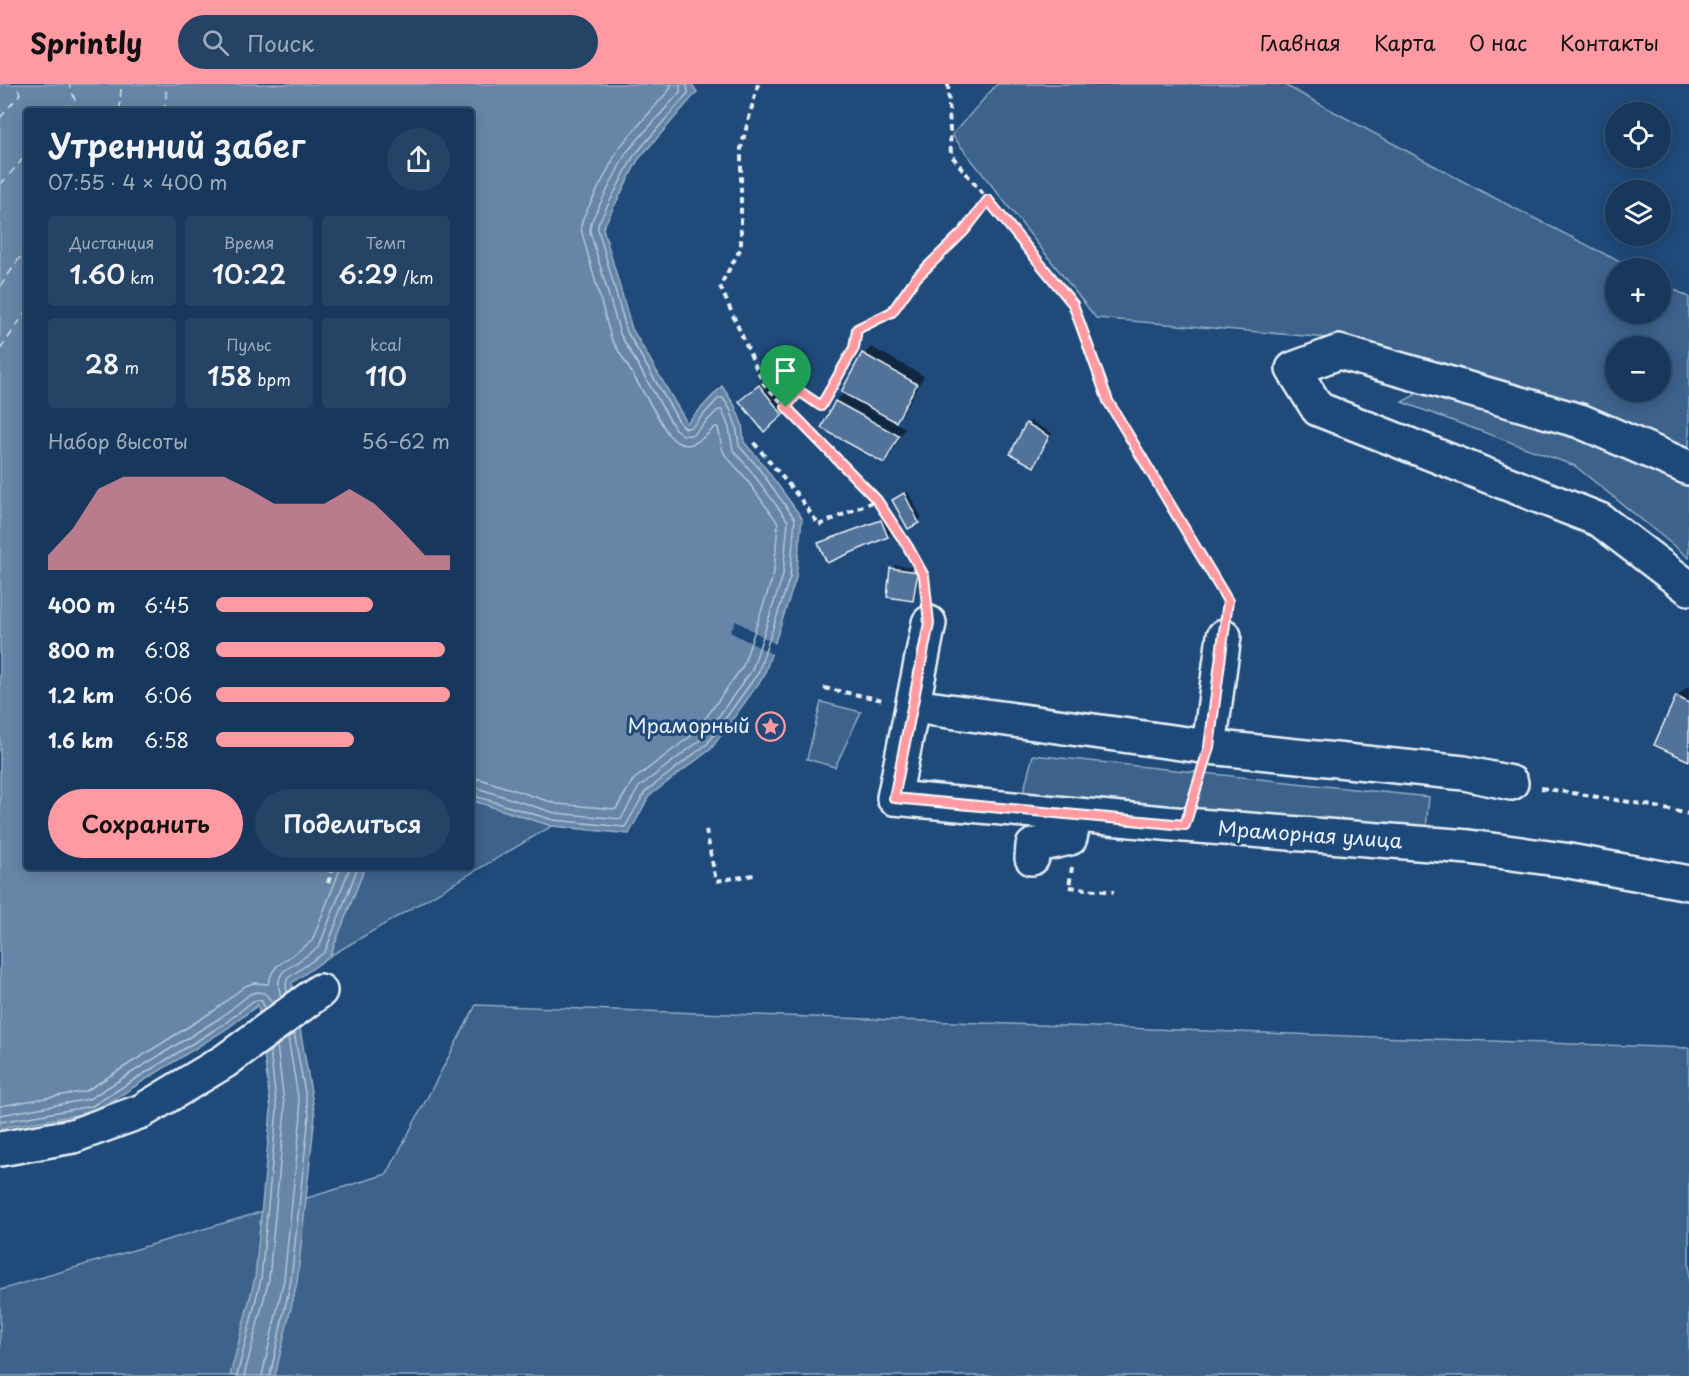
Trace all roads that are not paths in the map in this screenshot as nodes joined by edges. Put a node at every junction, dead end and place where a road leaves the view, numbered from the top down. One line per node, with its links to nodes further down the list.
1 (1689, 468): 2 (street)
2 (1689, 588)
3 (929, 623): 5 (street)
4 (1224, 636): 6 (street)
5 (914, 706): 6 (street); 8 (street, Мраморная улица)
6 (1209, 747): 7 (street)
7 (1511, 783)
8 (1075, 814): 9 (street); 10 (street, Мраморная улица)
9 (1032, 858)
10 (1689, 883)
11 (320, 991): 12 (street)
12 (0, 1149)

